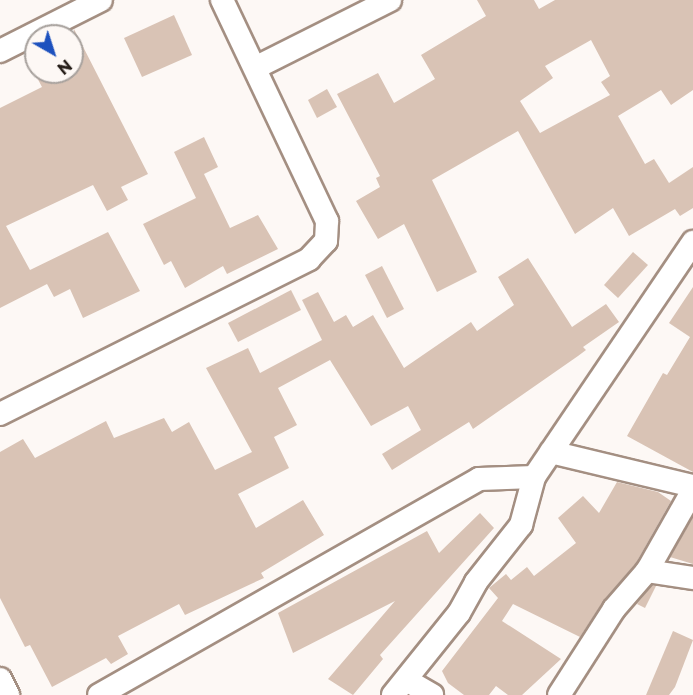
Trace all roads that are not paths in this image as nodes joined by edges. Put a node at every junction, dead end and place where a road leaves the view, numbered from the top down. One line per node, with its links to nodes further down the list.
1 (101, 0): 4 (street)
2 (222, 0): 5 (street)
3 (390, 0): 5 (street)
4 (0, 51)
5 (257, 67): 7 (street)
6 (693, 242): 8 (street)
7 (0, 414)
8 (551, 452): 9 (street); 10 (street)
9 (534, 477): 14 (street); 16 (street)
10 (693, 488): 11 (street)
11 (647, 571): 12 (street); 18 (street)
12 (693, 578)
13 (0, 679): 15 (street)
14 (401, 688): 17 (street)
15 (8, 695)
16 (99, 695)
17 (432, 695)
18 (559, 695)

